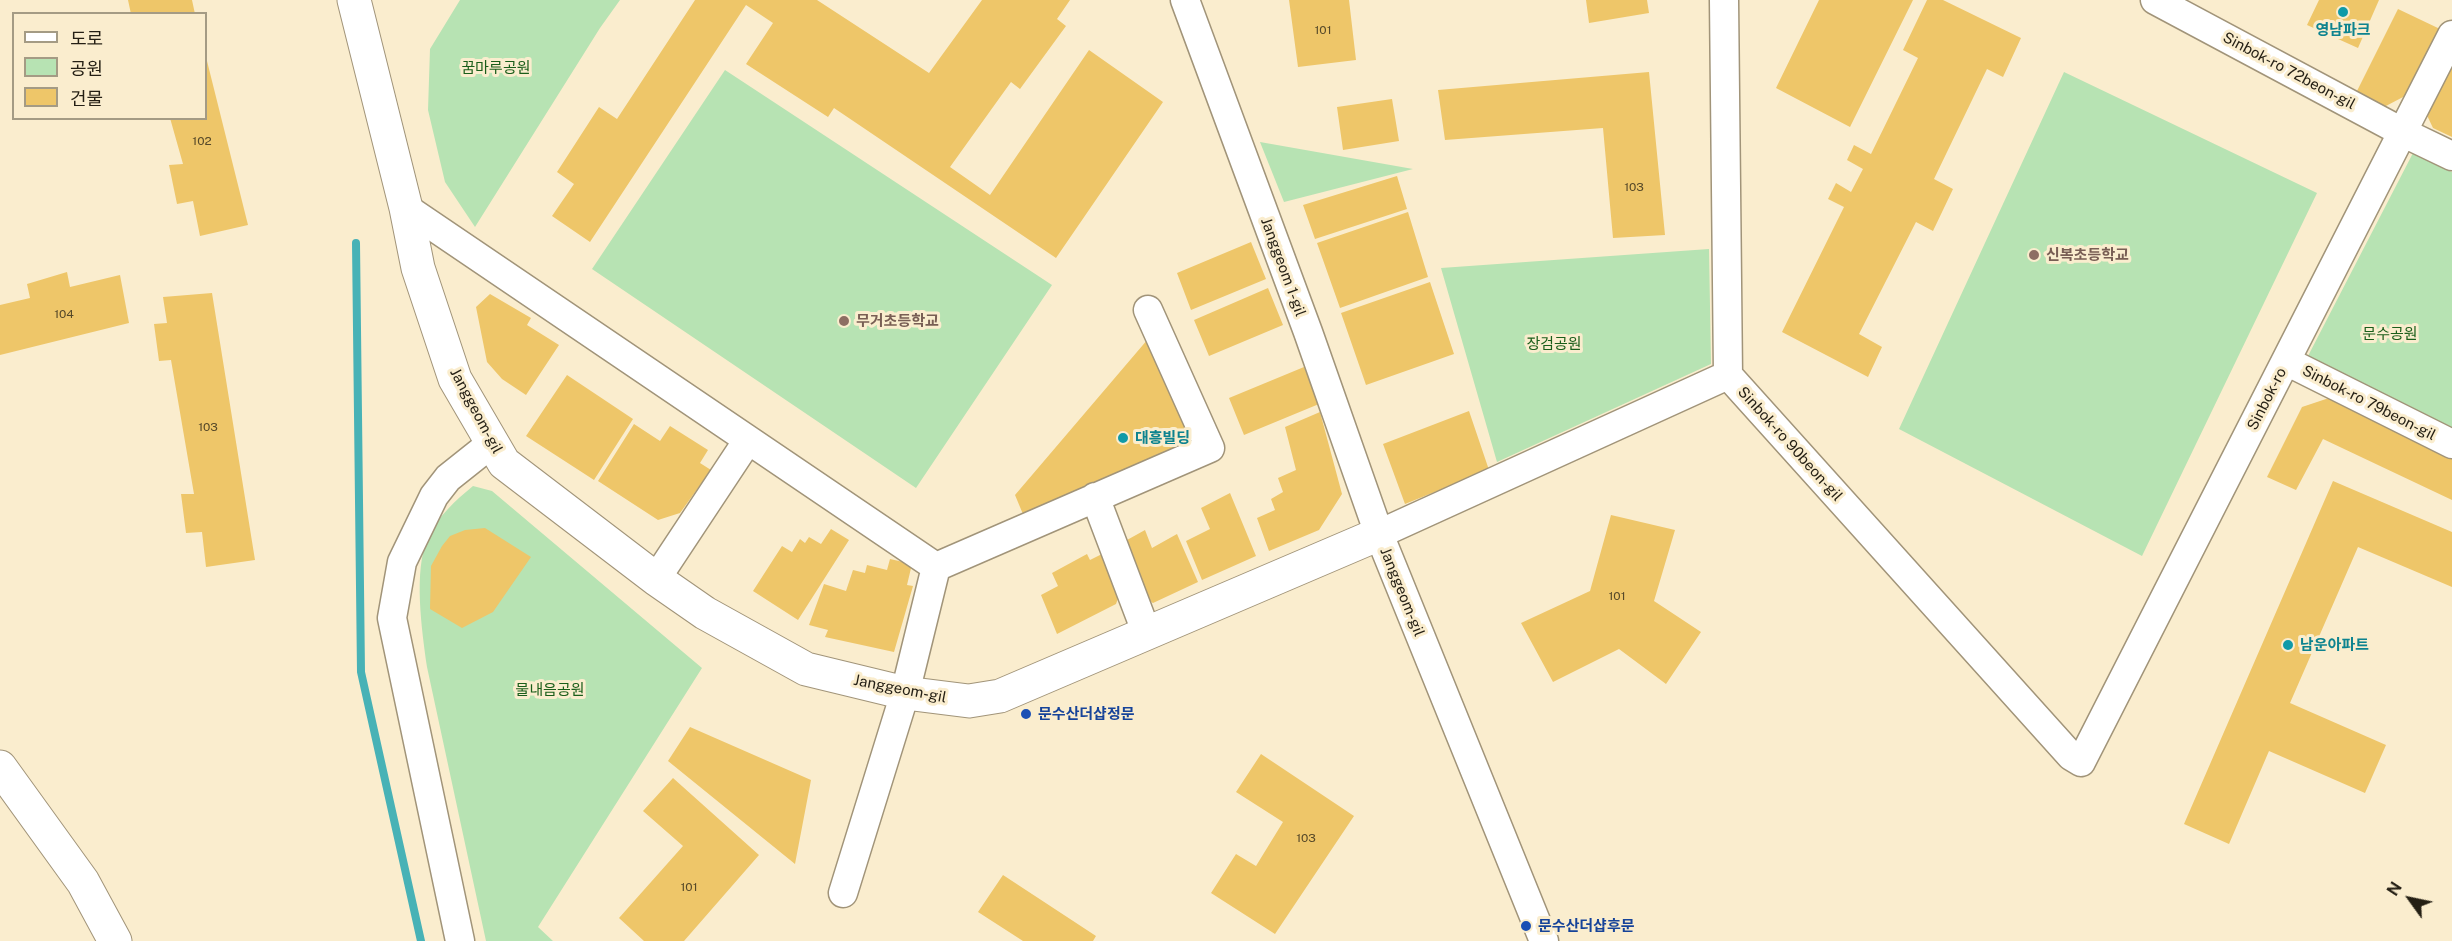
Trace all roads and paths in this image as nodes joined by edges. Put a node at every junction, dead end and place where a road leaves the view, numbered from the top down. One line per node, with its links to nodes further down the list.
1 (354, 0): 8 (main road, Janggeom-gil)
2 (1185, 0): 16 (street, Janggeom 1-gil)
3 (1724, 0): 11 (street, Sinbok-ro 90beon-gil)
4 (2170, 3): 6 (street, Sinbok-ro 72beon-gil)
5 (2452, 36): 6 (street, Sinbok-ro)
6 (2404, 133): 7 (street, Sinbok-ro 72beon-gil); 10 (street, Sinbok-ro)
7 (2452, 156)
8 (406, 208): 12 (street); 13 (main road, Janggeom-gil)
9 (1148, 310): 15 (street)
10 (2286, 361): 14 (street, Sinbok-ro 79beon-gil); 21 (street, Sinbok-ro)
11 (1728, 375): 16 (street); 21 (street, Sinbok-ro 90beon-gil)
12 (748, 440): 17 (street); 18 (street)
13 (492, 443): 18 (main road, Janggeom-gil); 25 (street)
14 (2452, 444)
15 (1095, 497): 17 (street); 19 (street)
16 (1379, 534): 20 (main road, Janggeom-gil); 26 (street, Janggeom-gil)
17 (936, 567): 20 (street)
18 (656, 579): 20 (main road, Janggeom-gil)
19 (1142, 621)
20 (905, 693): 23 (street)
21 (2081, 762)
22 (0, 767): 24 (main road)
23 (843, 893)
24 (115, 941)
25 (460, 941)
26 (1544, 941)

